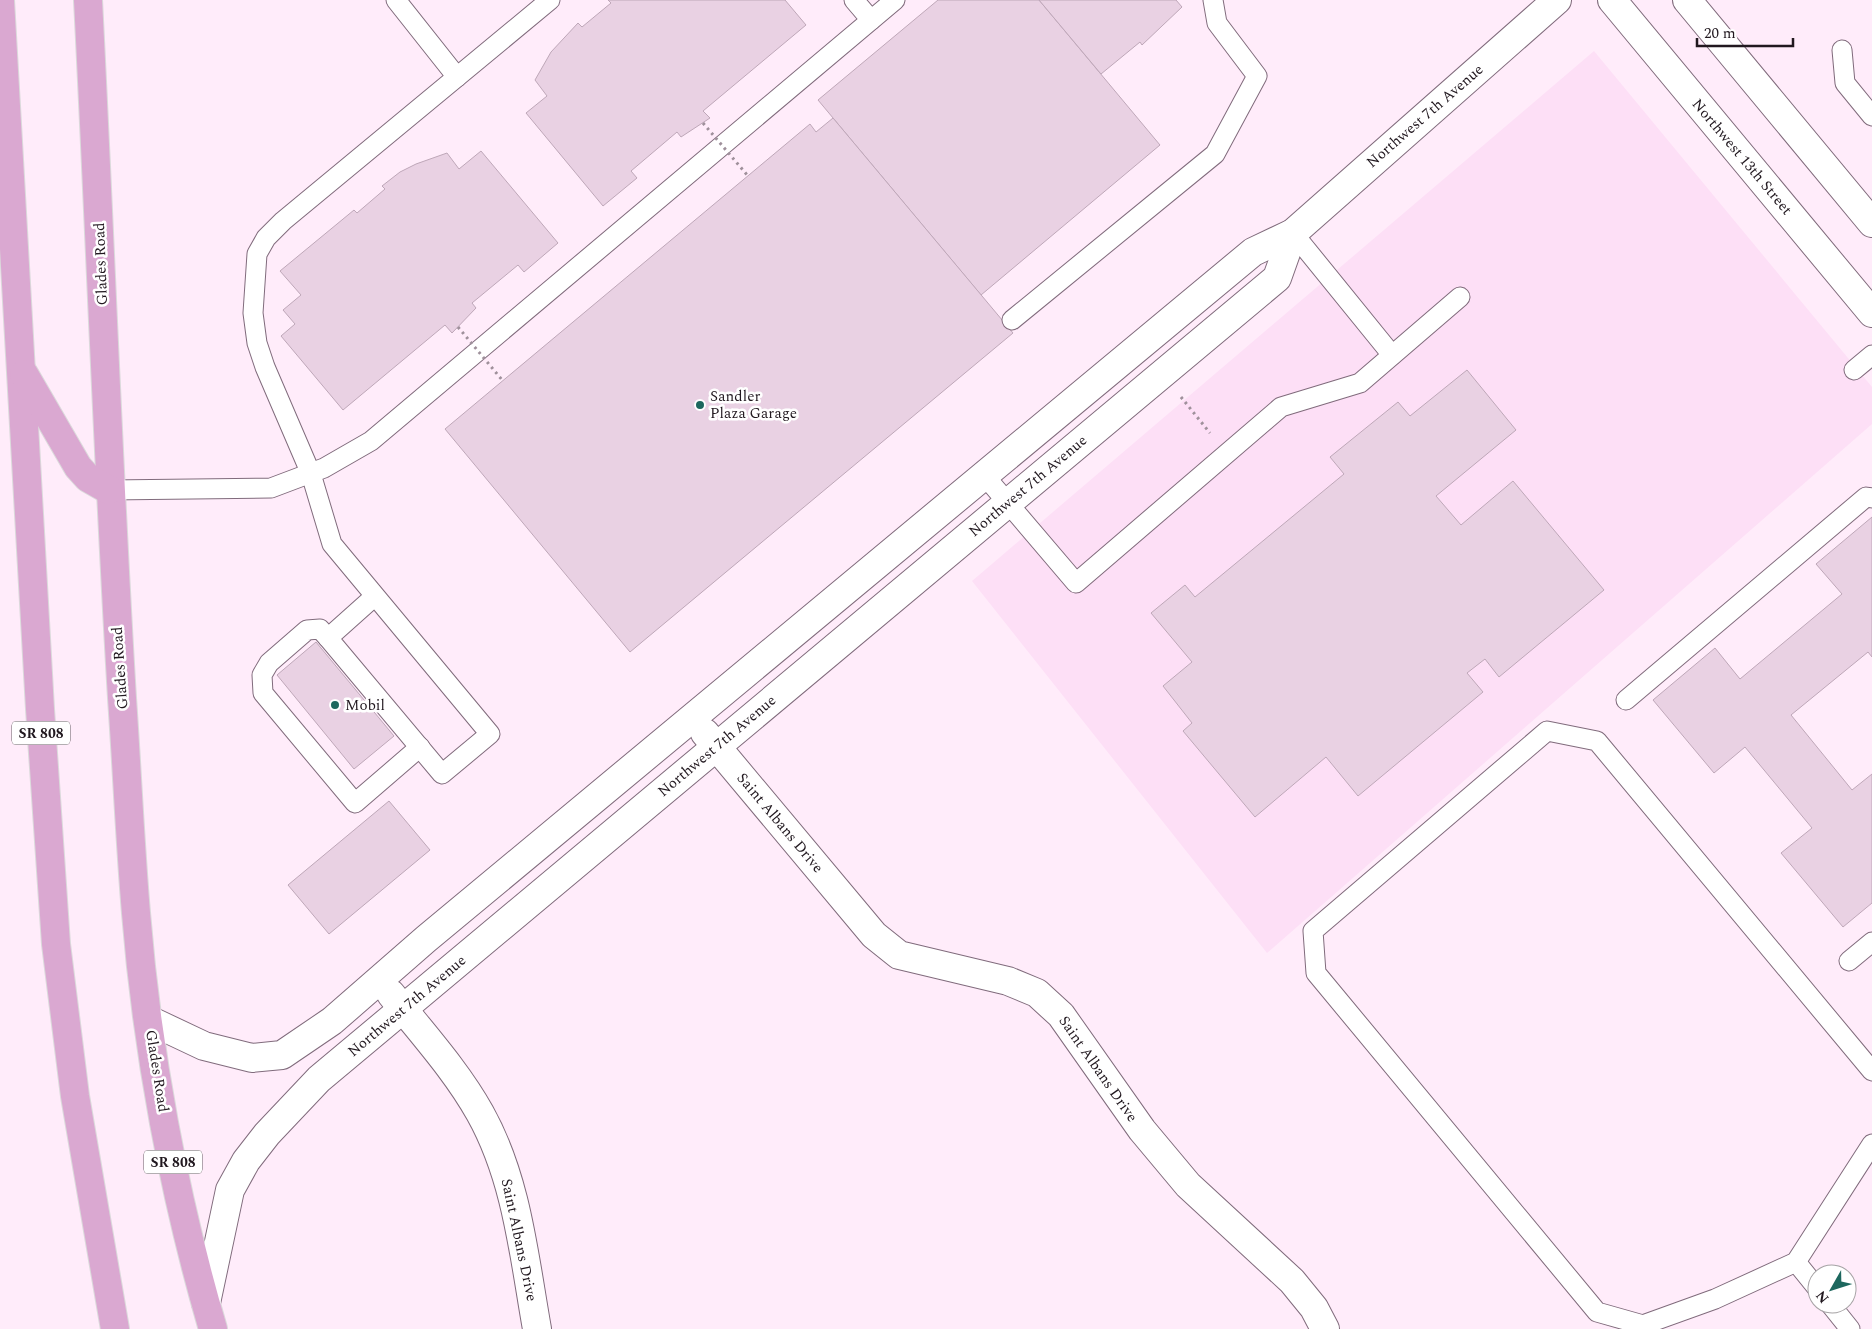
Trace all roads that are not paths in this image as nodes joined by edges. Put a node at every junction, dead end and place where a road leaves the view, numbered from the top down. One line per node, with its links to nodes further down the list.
1 (0, 0): 22 (main road, SR 808)
2 (550, 0): 13 (lane)
3 (854, 0): 11 (lane)
4 (895, 0): 11 (lane)
5 (1213, 0): 19 (lane)
6 (1557, 0): 16 (street, Northwest 7th Avenue)
7 (1612, 0): 18 (street, Northwest 13th Street)
8 (1686, 0): 15 (street)
9 (400, 2): 13 (lane)
10 (90, 4): 26 (main road, Glades Road / SR 808)
11 (871, 20): 24 (lane)
12 (1842, 50): 14 (lane)
13 (457, 77): 24 (lane)
14 (1872, 116)
15 (1872, 224)
16 (1293, 233): 20 (lane); 25 (street, Northwest 7th Avenue); 28 (street, Northwest 7th Avenue)
17 (1460, 297): 20 (lane)
18 (1872, 313)
19 (1012, 320)
20 (1392, 355): 28 (lane)
21 (1872, 355): 23 (lane)
22 (21, 369): 26 (main road); 46 (main road, SR 808)
23 (1854, 370)
24 (311, 474): 26 (lane); 29 (lane)
25 (984, 475): 28 (lane); 32 (street, Northwest 7th Avenue)
26 (109, 490): 39 (main road, Glades Road / SR 808)
27 (1872, 498): 31 (lane)
28 (1008, 504): 33 (street, Northwest 7th Avenue)
29 (375, 596): 30 (lane); 34 (lane)
30 (328, 638): 34 (lane); 34 (lane)
31 (1626, 700)
32 (692, 718): 33 (street, Saint Albans Drive); 37 (street, Northwest 7th Avenue)
33 (716, 747): 38 (street, Northwest 7th Avenue); 49 (street, Saint Albans Drive)
34 (420, 748)
35 (1872, 942): 36 (lane)
36 (1849, 961)
37 (380, 979): 38 (street, Saint Albans Drive); 39 (street, Northwest 7th Avenue)
38 (403, 1009): 44 (street, Northwest 7th Avenue); 48 (street, Saint Albans Drive)
39 (149, 1020): 44 (main road, Glades Road / SR 808)
40 (1872, 1071): 42 (lane)
41 (1872, 1144): 42 (lane)
42 (1796, 1262): 43 (lane)
43 (1807, 1276)
44 (206, 1303): 47 (main road, Glades Road / SR 808)
45 (1838, 1314): 50 (lane)
46 (115, 1329)
47 (214, 1329)
48 (537, 1329)
49 (1325, 1329)
50 (1850, 1329)

